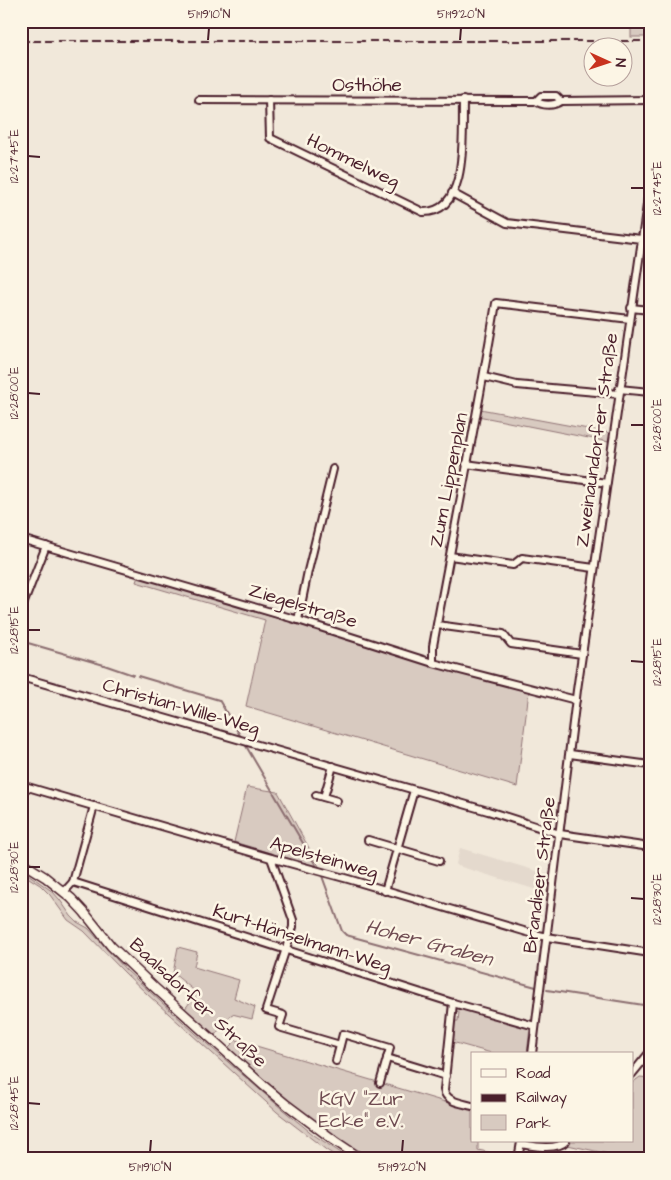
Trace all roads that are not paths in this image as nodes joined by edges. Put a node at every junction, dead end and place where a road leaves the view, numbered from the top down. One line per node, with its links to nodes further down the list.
1 (199, 100): 2 (street, Osthöhe)
2 (269, 100): 3 (street, Osthöhe); 6 (street, Hommelweg)
3 (463, 100): 4 (street, Osthöhe); 6 (street)
4 (650, 100)
5 (650, 184): 7 (street, Zweinaundorfer Straße)
6 (452, 193): 7 (street)
7 (641, 239): 8 (street, Zweinaundorfer Straße)
8 (631, 308): 9 (street); 10 (street, Zweinaundorfer Straße)
9 (650, 310)
10 (630, 319): 11 (street, Zum Lippenplan); 12 (street, Zweinaundorfer Straße)
11 (484, 378): 12 (street); 14 (street, Zum Lippenplan)
12 (619, 392): 13 (street); 16 (street, Zweinaundorfer Straße)
13 (650, 392)
14 (466, 464): 16 (street); 19 (street, Zum Lippenplan)
15 (333, 469): 22 (street)
16 (607, 483): 20 (street, Zweinaundorfer Straße)
17 (21, 539): 18 (street, Ziegelstraße)
18 (46, 546): 21 (street); 22 (street, Ziegelstraße)
19 (450, 556): 20 (street); 23 (street, Zum Lippenplan)
20 (594, 568): 24 (street, Zweinaundorfer Straße)
21 (21, 610)
22 (298, 620): 25 (street, Ziegelstraße)
23 (437, 625): 24 (street); 25 (street, Zum Lippenplan)
24 (582, 654): 27 (street, Zweinaundorfer Straße)
25 (433, 663): 27 (street, Ziegelstraße)
26 (21, 677): 30 (street, Christian-Wille-Weg)
27 (576, 700): 28 (street, Brandiser Straße)
28 (570, 754): 29 (street); 37 (street, Brandiser Straße)
29 (650, 765)
30 (333, 766): 32 (street, Christian-Wille-Weg); 34 (street)
31 (21, 785): 36 (street, Apelsteinweg)
32 (414, 790): 37 (street, Christian-Wille-Weg); 40 (street)
33 (316, 795): 34 (street)
34 (324, 798): 35 (street)
35 (336, 801)
36 (94, 806): 41 (street, Apelsteinweg); 44 (street)
37 (560, 834): 39 (street, Christian-Wille-Weg); 47 (street, Brandiser Straße)
38 (368, 840): 40 (street)
39 (650, 847)
40 (397, 848): 42 (street); 45 (street)
41 (271, 858): 45 (street, Apelsteinweg); 48 (street)
42 (439, 861)
43 (21, 862): 46 (main road, Baalsdorfer Straße)
44 (73, 882): 46 (street); 48 (street, Kurt-Hänselmann-Weg)
45 (385, 891): 47 (street, Apelsteinweg)
46 (64, 892): 63 (main road, Baalsdorfer Straße)
47 (547, 938): 49 (street, Apelsteinweg); 51 (street, Brandiser Straße)
48 (285, 949): 50 (street, Kurt-Hänselmann-Weg); 52 (street)
49 (650, 953)
50 (453, 1003): 51 (street, Kurt-Hänselmann-Weg); 58 (street)
51 (536, 1026): 53 (street, Brandiser Straße)
52 (340, 1045): 55 (street); 56 (street)
53 (532, 1052)
54 (650, 1052): 57 (street)
55 (387, 1058): 58 (street); 59 (street)
56 (336, 1061)
57 (634, 1072)
58 (446, 1076): 60 (street)
59 (380, 1083)
60 (471, 1106)
61 (565, 1142): 62 (street)
62 (521, 1143): 64 (street)
63 (362, 1159)
64 (518, 1159)

